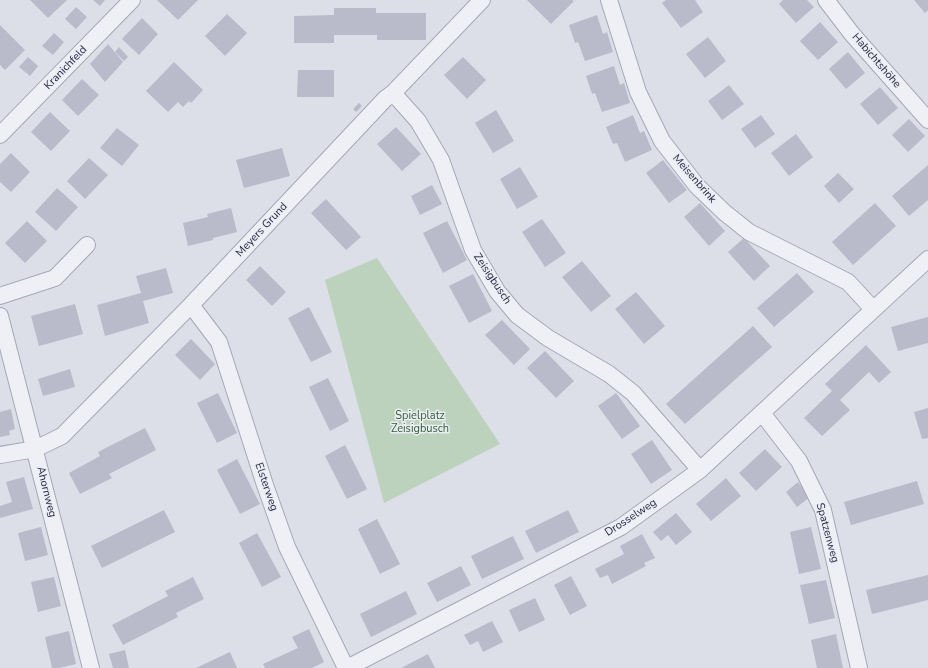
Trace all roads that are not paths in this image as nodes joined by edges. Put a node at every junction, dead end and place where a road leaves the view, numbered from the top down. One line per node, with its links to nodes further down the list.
1 (132, 0): 7 (street, Kranichfeld)
2 (482, 0): 5 (street, Meyers Grund)
3 (609, 0): 12 (street, Meisenbrink)
4 (826, 0): 6 (street, Habichtshöhe)
5 (393, 92): 11 (street, Meyers Grund); 18 (street, Zeisigbusch)
6 (928, 120)
7 (0, 135)
8 (87, 244): 10 (street)
9 (927, 261): 12 (street)
10 (0, 296)
11 (191, 305): 16 (street, Meyers Grund); 20 (street, Elsterweg)
12 (873, 309): 15 (street, Drosselweg)
13 (0, 316): 14 (street, Ahornweg)
14 (2, 332): 16 (street, Ahornweg)
15 (762, 413): 18 (street, Drosselweg); 21 (street, Spatzenweg)
16 (35, 449): 17 (street, Meyers Grund); 19 (street, Ahornweg)
17 (0, 455)
18 (700, 470): 20 (street, Drosselweg)
19 (91, 668)
20 (347, 668)
21 (859, 668)

